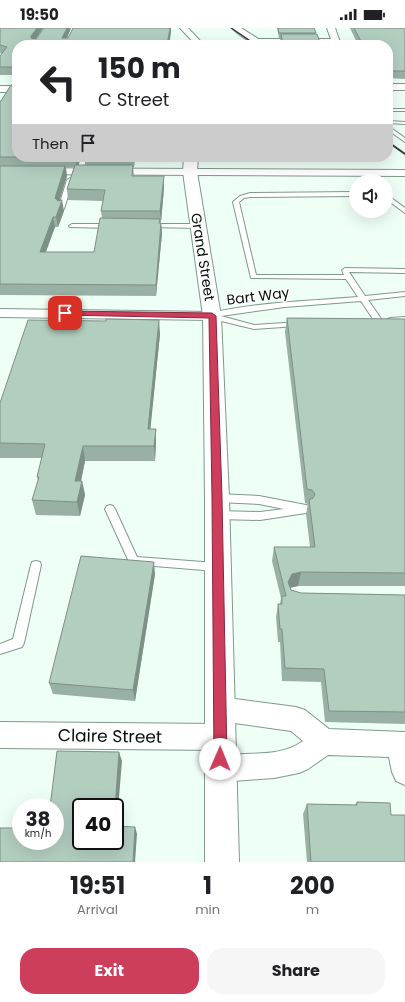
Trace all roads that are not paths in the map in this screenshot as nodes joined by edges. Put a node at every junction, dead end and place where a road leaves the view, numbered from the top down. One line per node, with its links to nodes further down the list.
1 (184, 28): 4 (street)
2 (236, 28): 5 (street)
3 (331, 28): 6 (street)
4 (195, 40)
5 (253, 40)
6 (335, 40)
7 (0, 82): 8 (street)
8 (12, 82)
9 (393, 87): 10 (street)
10 (405, 87)
11 (0, 89): 12 (street)
12 (12, 89)
13 (393, 110): 14 (lane)
14 (405, 110)
15 (393, 122): 16 (lane)
16 (405, 123)
17 (393, 132): 18 (lane)
18 (405, 140)
19 (81, 162): 22 (lane)
20 (190, 162): 23 (street, Grand Street)
21 (0, 171): 22 (street)
22 (76, 171): 23 (street); 27 (lane)
23 (190, 172): 24 (street); 32 (street, Grand Street)
24 (405, 172)
25 (349, 194): 34 (lane)
26 (393, 202): 28 (lane)
27 (61, 209)
28 (405, 211)
29 (72, 226): 30 (lane)
30 (118, 226)
31 (141, 226): 32 (lane)
32 (198, 226): 38 (street, Grand Street)
33 (405, 270): 34 (lane)
34 (348, 277): 36 (lane)
35 (405, 294): 36 (lane, Bart Way)
36 (362, 299): 38 (lane, Bart Way); 39 (lane)
37 (0, 313): 38 (street)
38 (212, 316): 40 (lane, Bart Way); 41 (street, Grand Street)
39 (405, 319)
40 (308, 324)
41 (217, 506): 41 (lane); 44 (street, Grand Street)
42 (110, 509): 44 (lane)
43 (36, 565): 45 (lane)
44 (217, 567): 46 (street, Grand Street)
45 (0, 649)
46 (220, 723): 47 (street, Claire Street); 48 (street, Claire Street); 50 (street, Grand Street)
47 (0, 735)
48 (324, 742): 49 (street); 50 (street)
49 (403, 745): 51 (street)
50 (220, 770): 52 (street, Grand Street)
51 (405, 772)
52 (222, 862)

